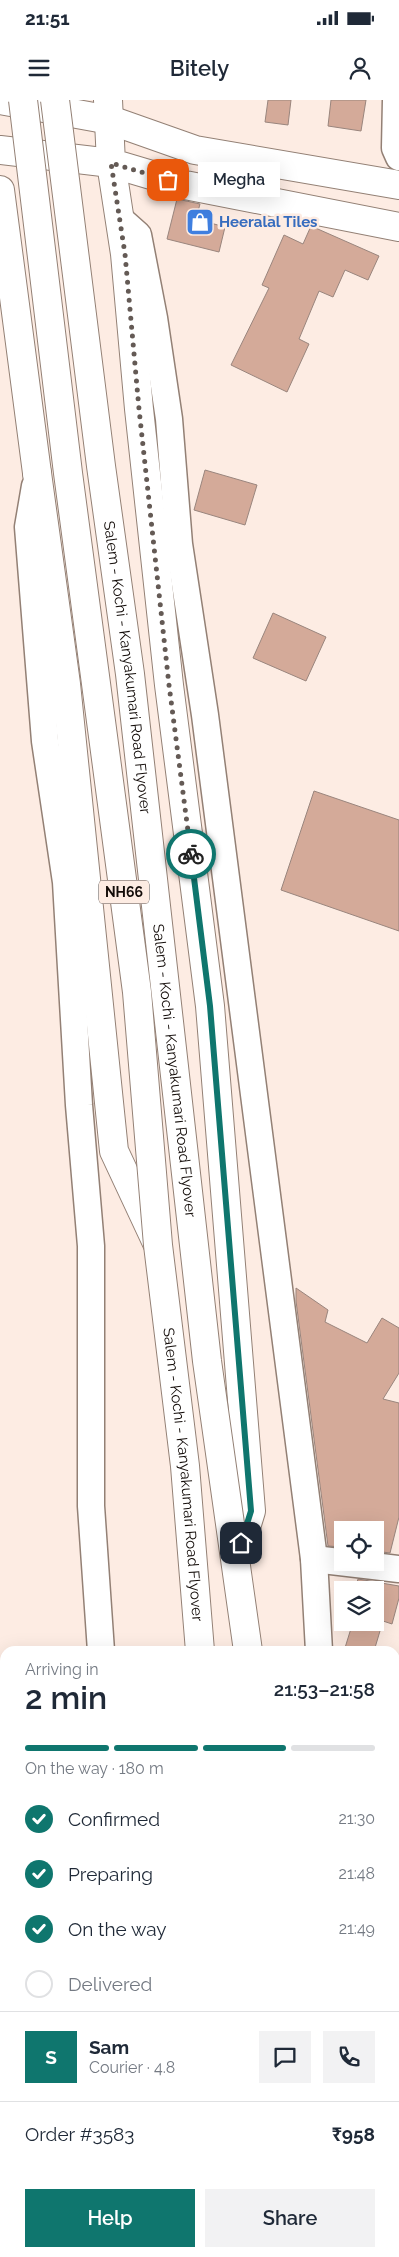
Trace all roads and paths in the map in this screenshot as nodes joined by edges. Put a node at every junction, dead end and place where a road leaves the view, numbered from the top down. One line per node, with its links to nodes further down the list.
1 (0, 100): 5 (main road)
2 (23, 100): 14 (main road, Salem - Kochi - Kanyakumari Road Flyover / NH66, bridge)
3 (55, 100): 16 (main road, Salem - Kochi - Kanyakumari Road Flyover / NH66, bridge)
4 (396, 100): 7 (street)
5 (109, 110): 8 (main road); 9 (main road)
6 (0, 150): 8 (main road)
7 (399, 156)
8 (111, 163): 11 (main road); 12 (main road)
9 (399, 185)
10 (0, 190): 13 (main road)
11 (120, 219): 15 (street); 16 (main road)
12 (399, 227)
13 (37, 473): 14 (main road); 18 (street)
14 (158, 1244): 19 (main road, Salem - Kochi - Kanyakumari Road Flyover / NH66, bridge)
15 (314, 1559): 17 (street); 21 (street)
16 (236, 1560): 20 (main road, Salem - Kochi - Kanyakumari Road Flyover / NH66, bridge)
17 (399, 1569)
18 (101, 1646)
19 (200, 1646)
20 (247, 1646)
21 (319, 1646)

